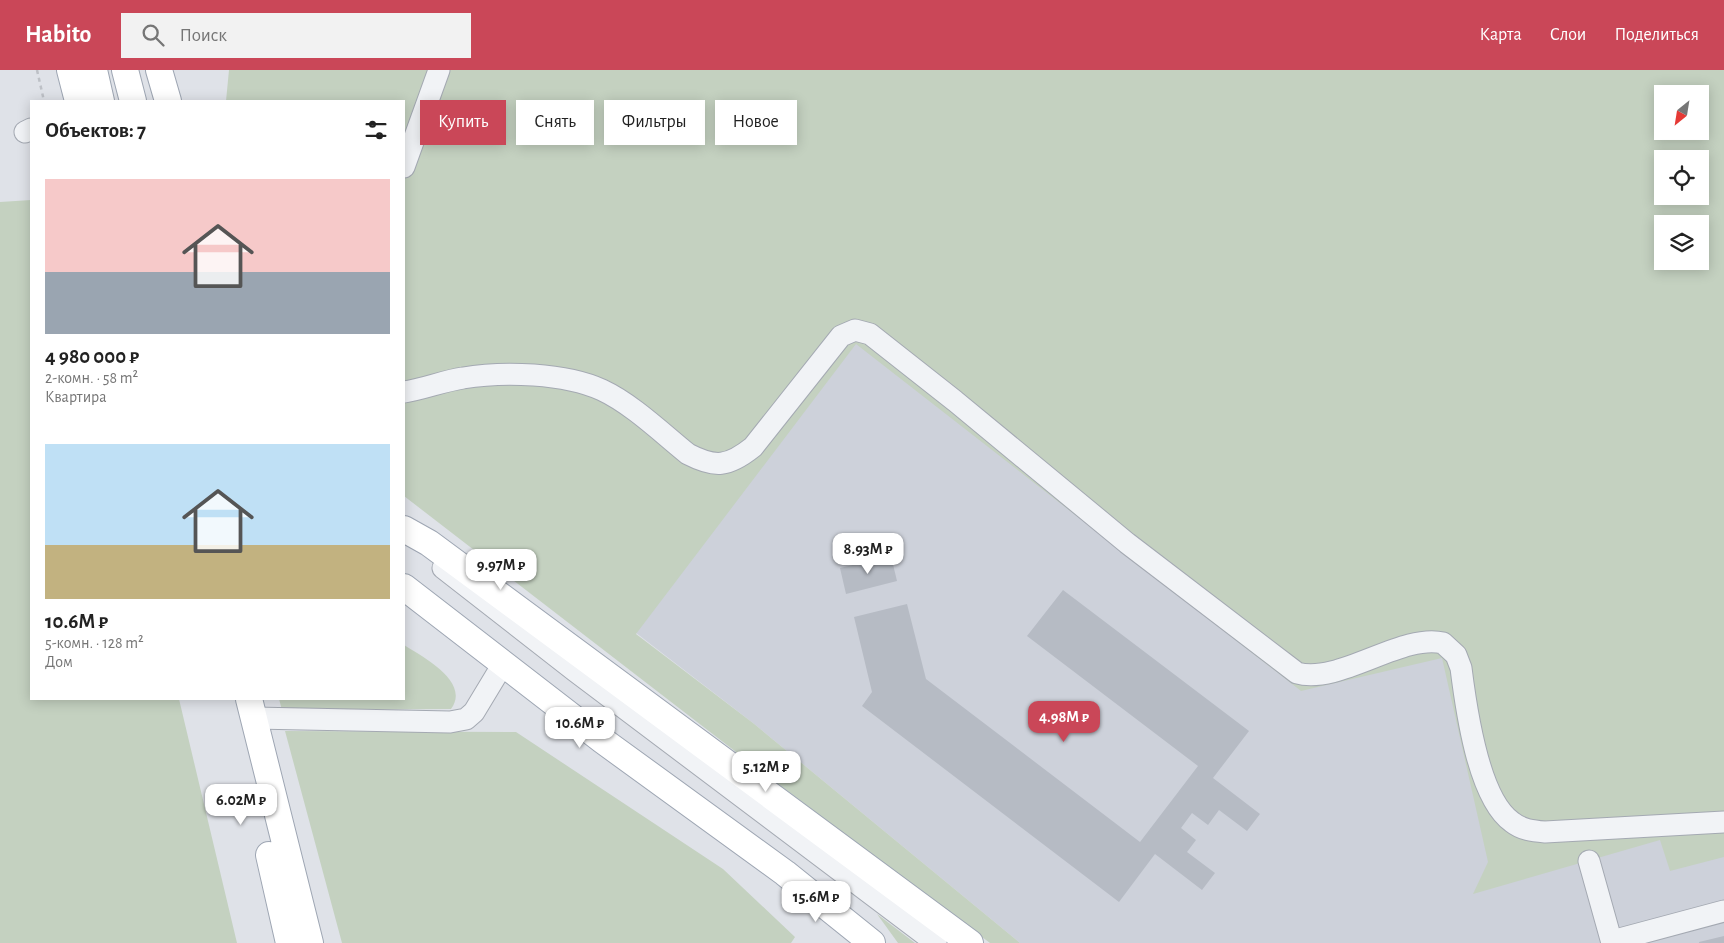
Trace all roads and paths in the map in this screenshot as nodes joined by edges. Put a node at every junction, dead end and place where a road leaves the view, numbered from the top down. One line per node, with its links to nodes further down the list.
1 (36, 70): 7 (path)
2 (70, 70): 8 (main road)
3 (94, 70): 9 (main road)
4 (125, 70): 10 (main road)
5 (159, 70): 11 (main road)
6 (439, 70): 12 (street)
7 (44, 100)
8 (78, 100)
9 (102, 100)
10 (133, 100)
11 (168, 100)
12 (405, 165)
13 (405, 392): 20 (street)
14 (405, 529): 28 (main road)
15 (405, 538): 27 (street)
16 (405, 588): 17 (main road)
17 (503, 664): 19 (street); 26 (main road)
18 (232, 700): 24 (main road)
19 (252, 708): 25 (main road)
20 (1724, 822)
21 (1589, 861): 23 (street)
22 (1724, 911): 23 (street)
23 (1612, 942)
24 (289, 943)
25 (310, 943)
26 (872, 943)
27 (936, 943)
28 (970, 943)

